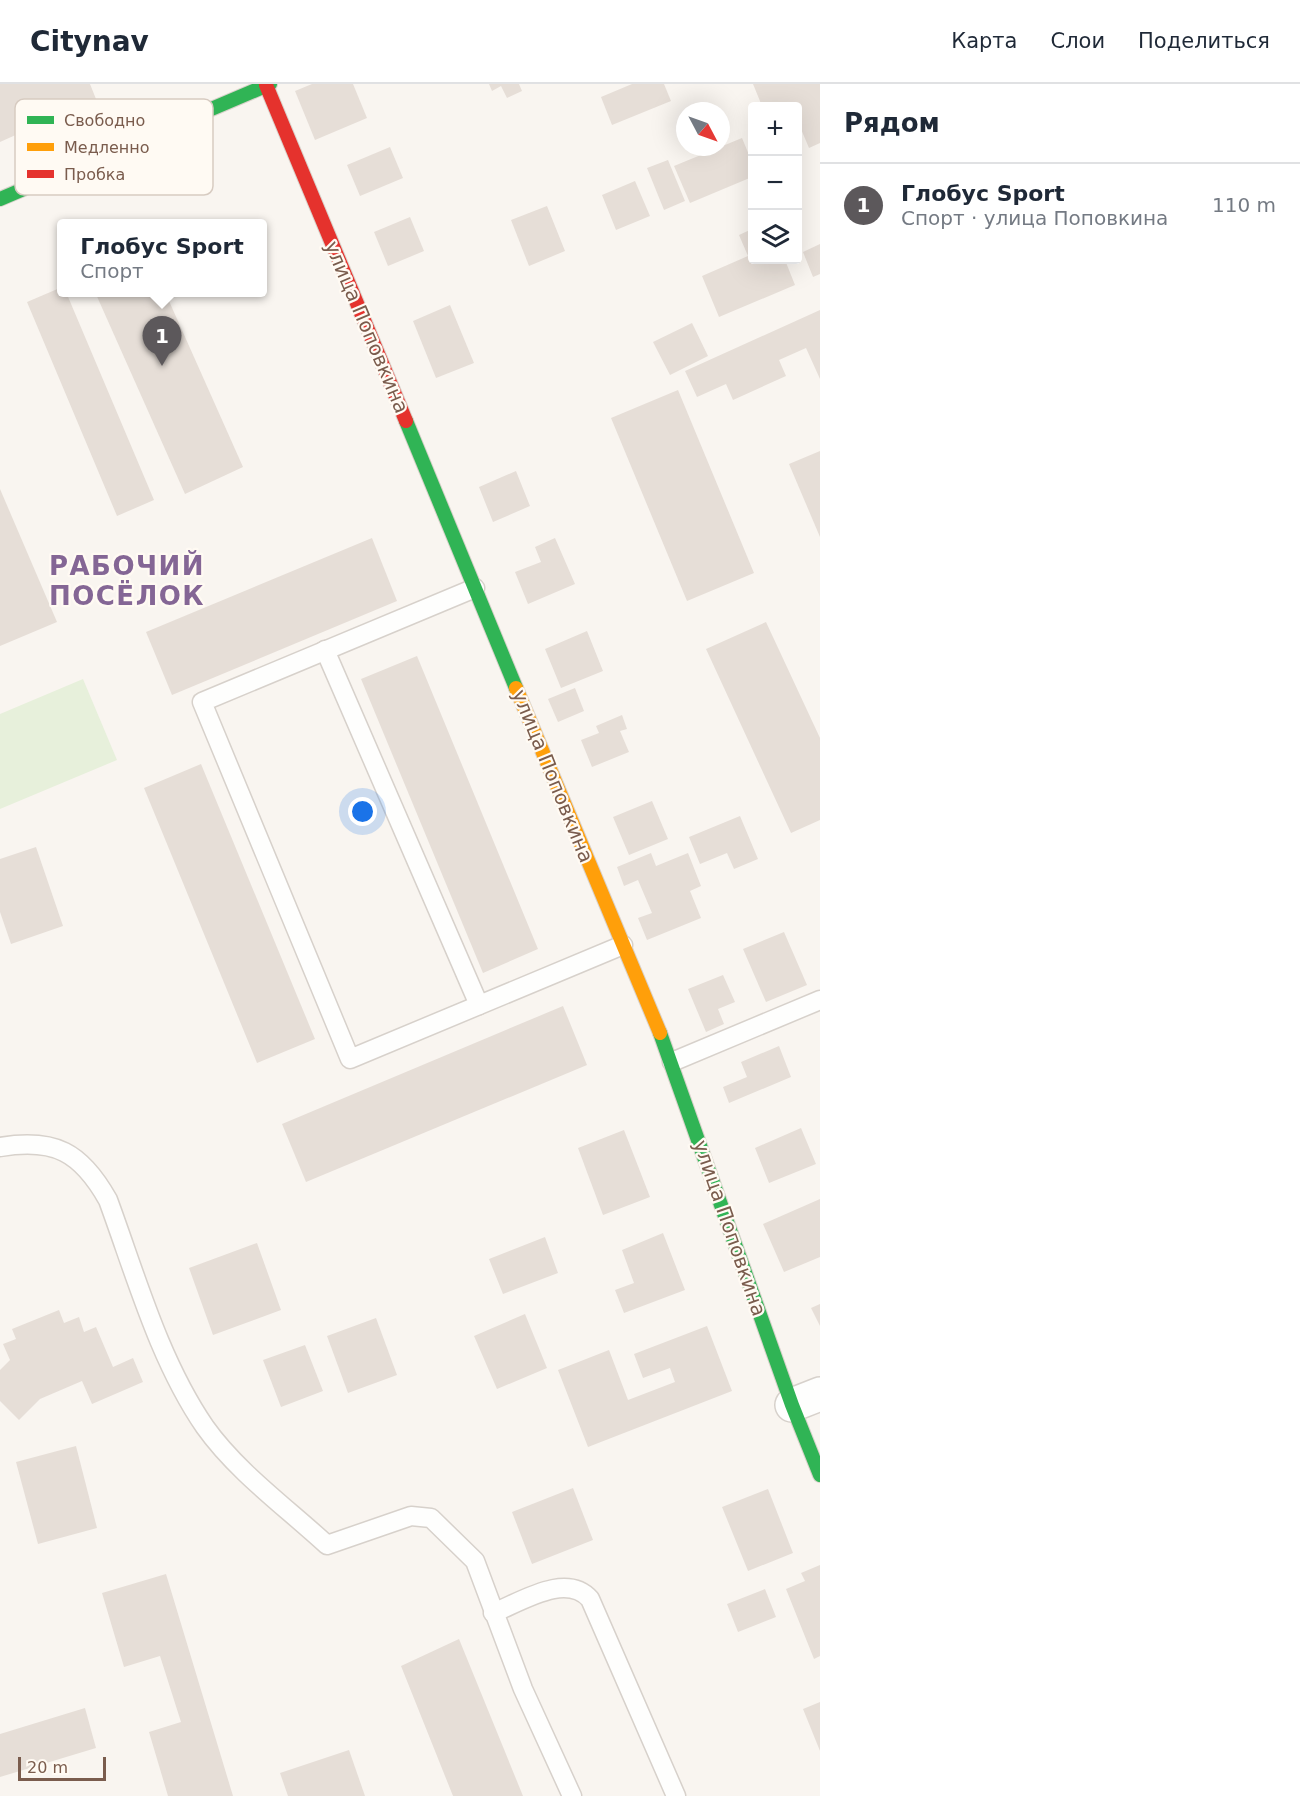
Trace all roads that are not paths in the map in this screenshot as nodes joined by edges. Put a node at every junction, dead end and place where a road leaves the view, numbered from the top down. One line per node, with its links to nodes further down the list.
1 (267, 84): 2 (street); 5 (street, улица Поповкина)
2 (213, 107)
3 (15, 193): 4 (street)
4 (0, 199)
5 (475, 588): 6 (lane); 7 (street, улица Поповкина)
6 (325, 650): 9 (lane); 9 (lane)
7 (623, 945): 9 (lane); 10 (street, улица Поповкина)
8 (820, 1000): 10 (lane)
9 (479, 1005)
10 (672, 1062): 12 (street, улица Поповкина)
11 (0, 1147): 14 (lane)
12 (806, 1399): 13 (street, улица Поповкина)
13 (820, 1475)
14 (494, 1613): 15 (lane); 16 (lane)
15 (572, 1796)
16 (676, 1796)

